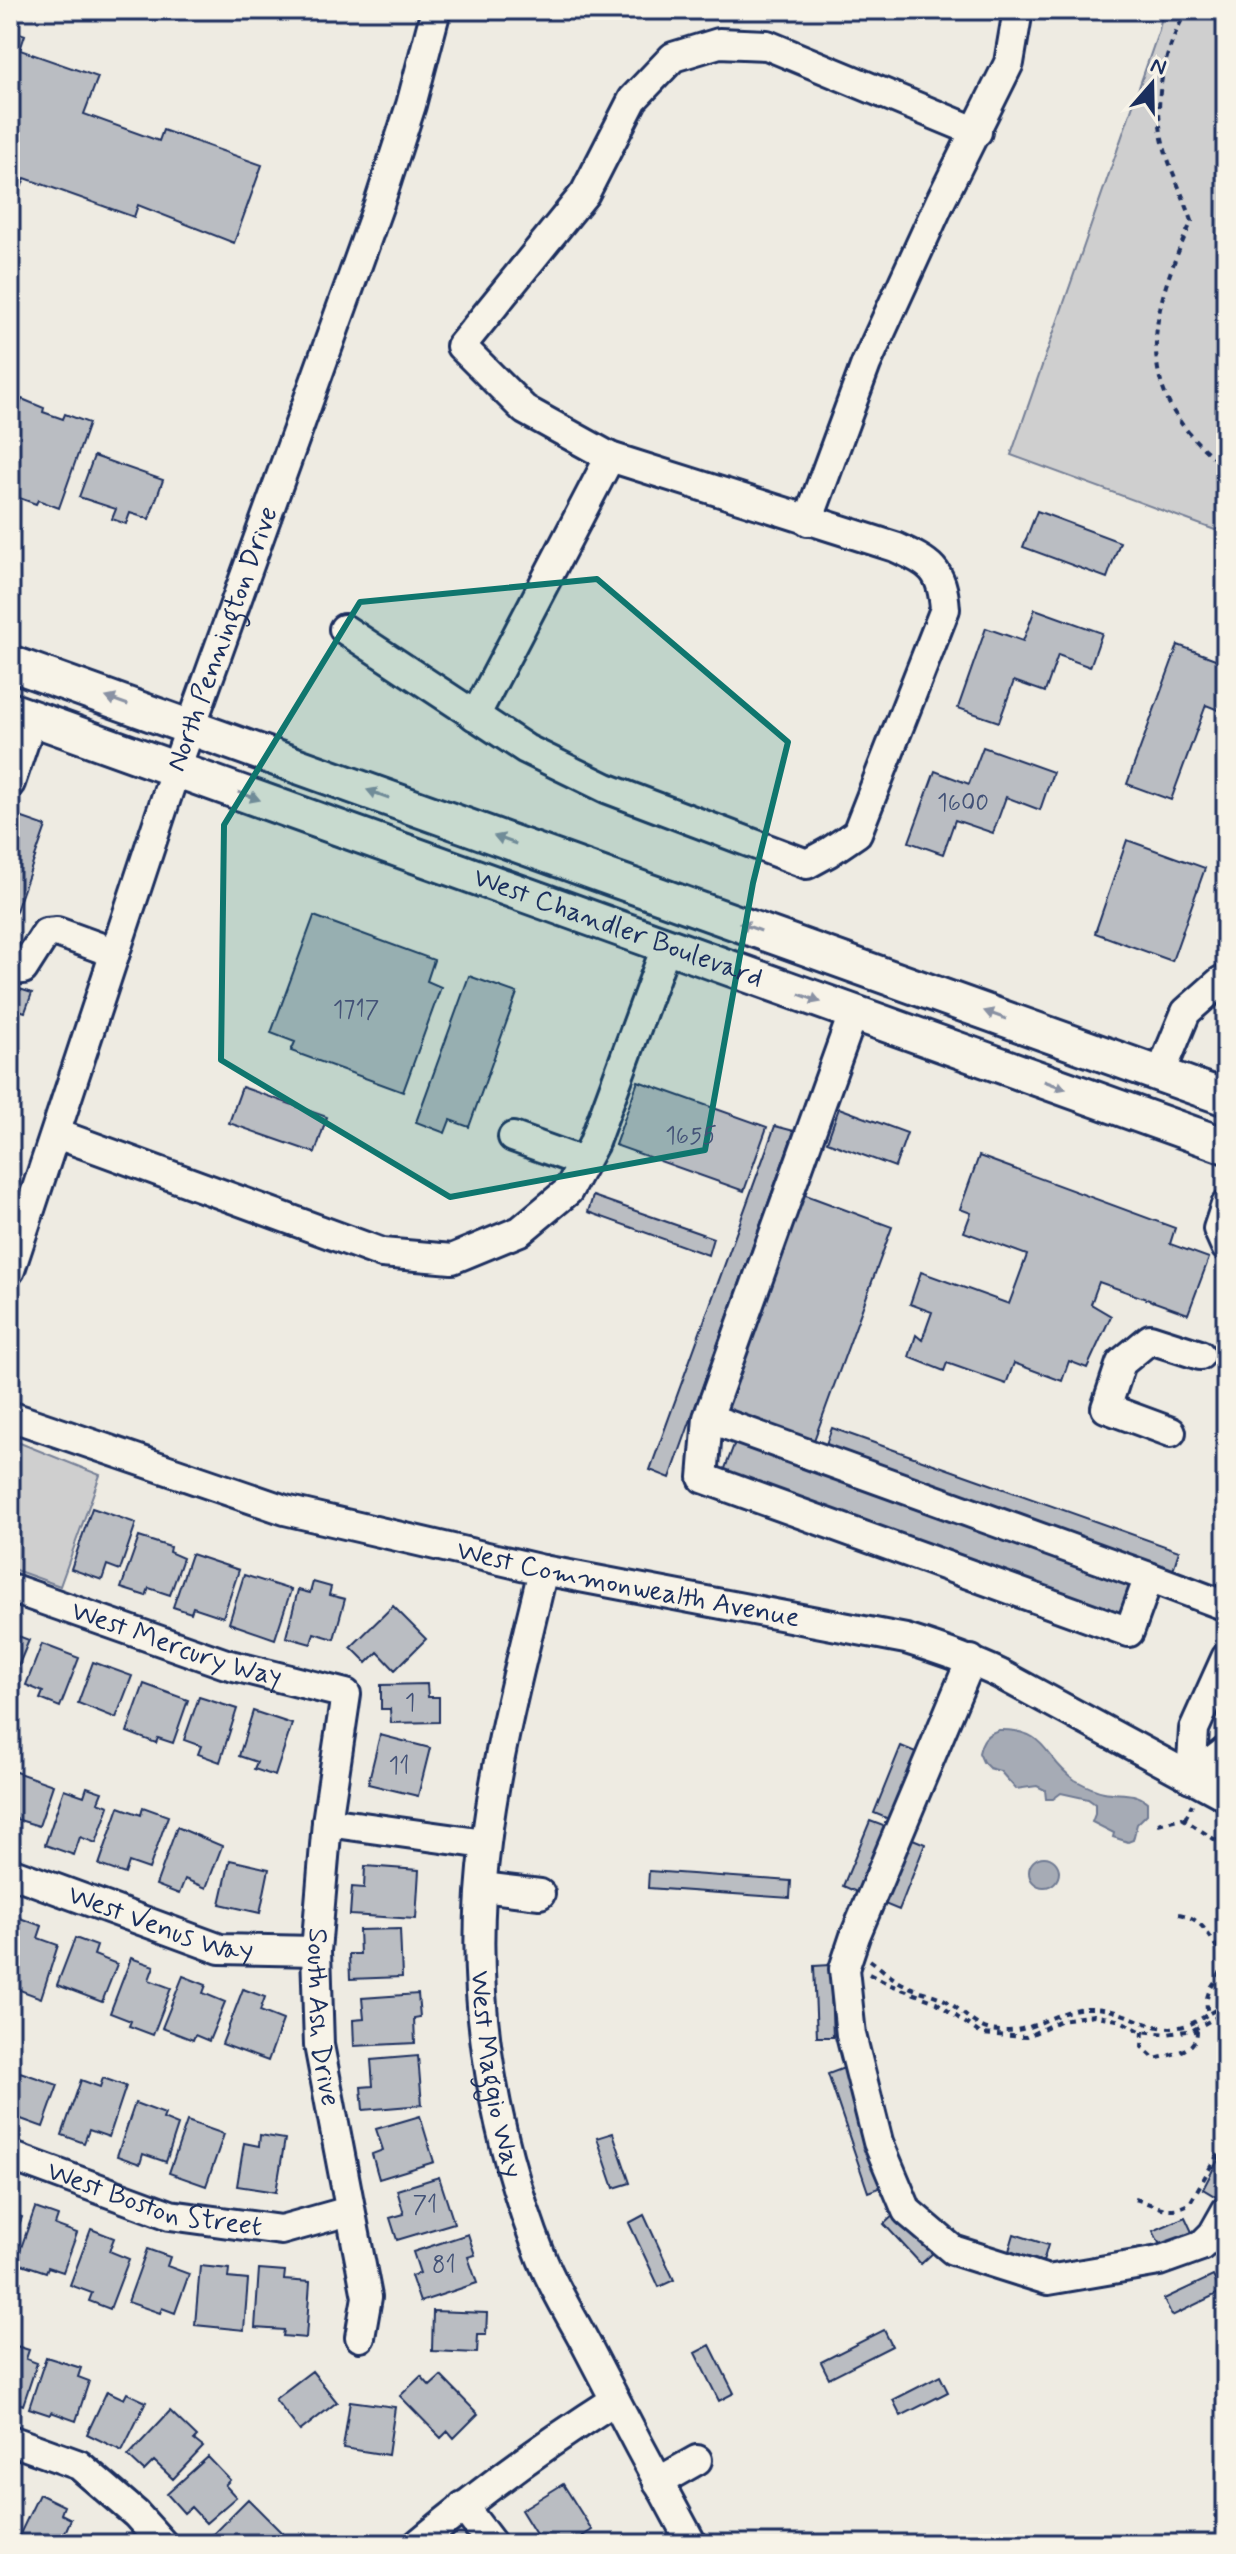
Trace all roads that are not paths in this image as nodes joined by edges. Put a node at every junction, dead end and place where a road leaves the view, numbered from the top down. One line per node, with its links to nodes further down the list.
1 (436, 10): 10 (street, North Pennington Drive)
2 (1018, 10): 3 (street)
3 (977, 132): 4 (street); 5 (street)
4 (610, 457): 5 (street); 9 (street)
5 (808, 521): 9 (street)
6 (344, 629): 9 (street)
7 (10, 663): 10 (main road, West Chandler Boulevard, one-way to 7)
8 (21, 714): 11 (main road, West Chandler Boulevard); 12 (street)
9 (475, 716)
10 (191, 726): 11 (street, North Pennington Drive); 18 (main road, West Chandler Boulevard, one-way to 10)
11 (176, 768): 13 (main road, West Chandler Boulevard, one-way to 13); 14 (street, North Pennington Drive)
12 (10, 783)
13 (666, 947): 17 (main road, West Chandler Boulevard, one-way to 17); 23 (street)
14 (115, 953): 15 (street); 20 (street, North Pennington Drive)
15 (10, 970)
16 (1221, 981): 18 (street)
17 (853, 1014): 22 (main road, West Chandler Boulevard, one-way to 22); 29 (street)
18 (1160, 1075): 19 (main road, West Chandler Boulevard)
19 (1226, 1098)
20 (57, 1134): 23 (street); 26 (street, North Pennington Drive)
21 (513, 1137): 23 (street)
22 (1226, 1146)
23 (583, 1162)
24 (1226, 1205): 25 (street)
25 (1226, 1247)
26 (10, 1270)
27 (1200, 1355): 30 (street)
28 (10, 1416): 31 (street, West Commonwealth Avenue)
29 (708, 1418): 32 (street); 32 (street)
30 (1171, 1432)
31 (543, 1570): 36 (street, West Commonwealth Avenue); 42 (street, West Maggio Way)
32 (1149, 1577): 34 (street)
33 (10, 1588): 37 (street, West Mercury Way)
34 (1226, 1606)
35 (1226, 1658): 39 (street)
36 (971, 1660): 39 (street, West Commonwealth Avenue); 49 (street)
37 (346, 1694): 41 (street, South Ash Drive)
38 (1226, 1751): 39 (street)
39 (1192, 1791): 40 (street, West Commonwealth Avenue)
40 (1226, 1796)
41 (327, 1822): 42 (street); 46 (street, South Ash Drive)
42 (485, 1844): 44 (street, West Maggio Way)
43 (10, 1872): 46 (street, West Venus Way)
44 (482, 1887): 45 (street); 51 (street, West Maggio Way)
45 (540, 1894)
46 (316, 1951): 48 (street, South Ash Drive)
47 (10, 2156): 48 (street, West Boston Street)
48 (349, 2211): 50 (street, South Ash Drive)
49 (1226, 2211)
50 (360, 2337)
51 (615, 2400): 54 (street, West Maggio Way); 55 (street)
52 (10, 2440): 56 (street)
53 (697, 2460): 54 (street)
54 (658, 2482): 59 (street, West Maggio Way)
55 (463, 2506): 57 (street); 58 (street)
56 (163, 2544)
57 (418, 2544)
58 (492, 2544)
59 (692, 2544)

